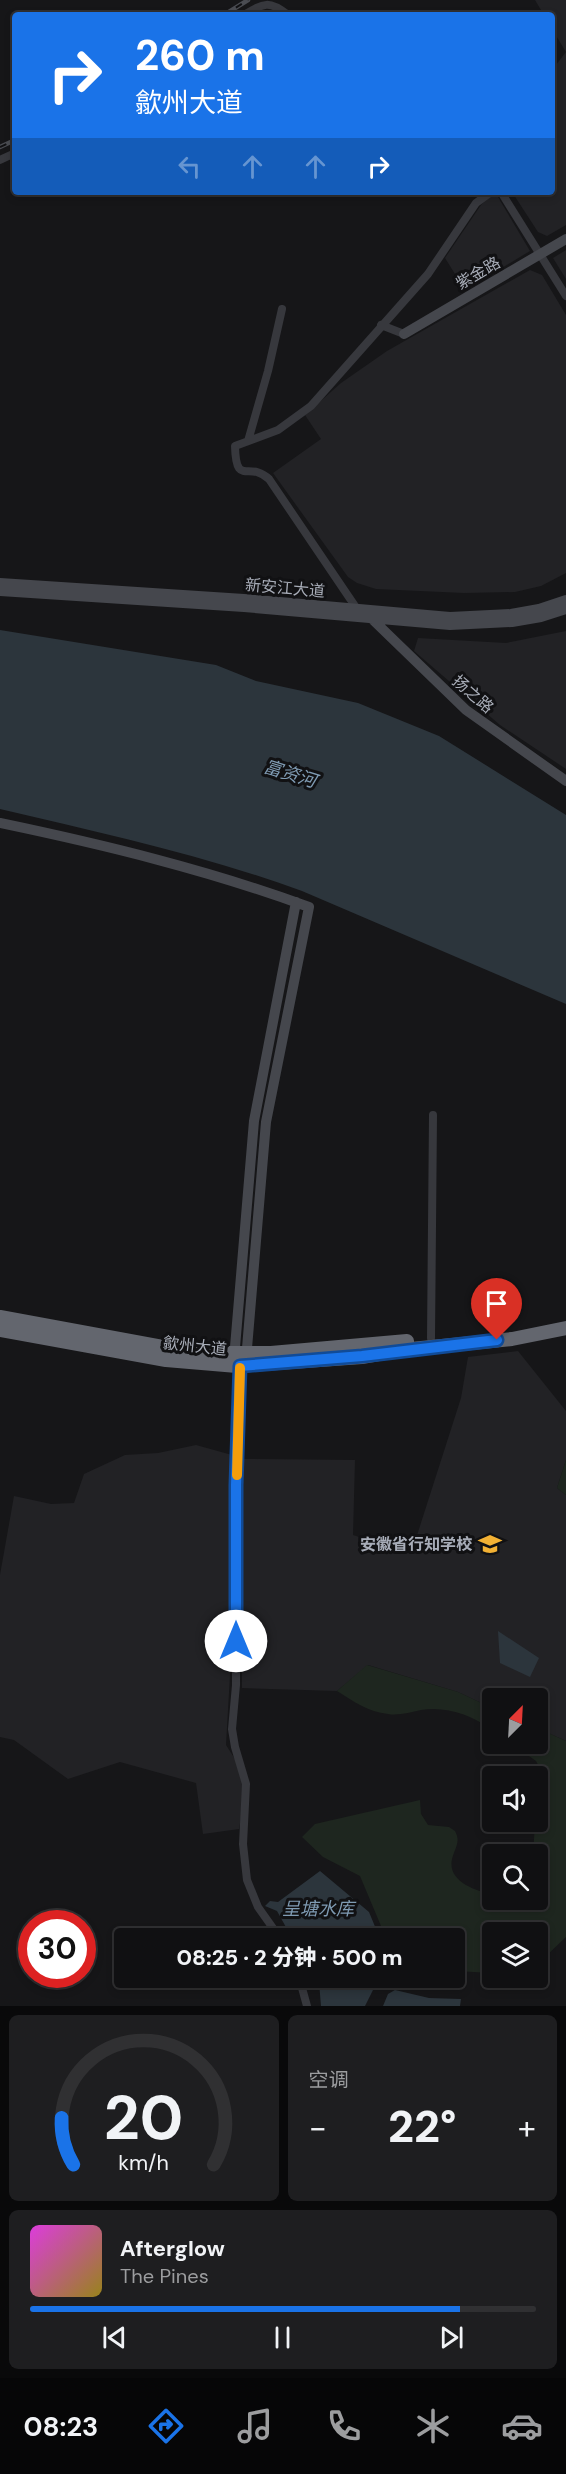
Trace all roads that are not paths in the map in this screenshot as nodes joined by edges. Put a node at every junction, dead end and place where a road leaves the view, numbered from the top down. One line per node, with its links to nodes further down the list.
1 (249, 12): 2 (street)
2 (284, 12)
3 (487, 195): 9 (street)
4 (503, 195): 6 (street)
5 (566, 238): 6 (street, 紫金路)
6 (540, 254): 7 (street); 10 (street, 紫金路)
7 (566, 296)
8 (282, 309): 11 (street)
9 (381, 325): 10 (street); 11 (street)
10 (404, 334)
11 (248, 441): 15 (street)
12 (0, 583): 15 (street, 新安江大道)
13 (0, 591): 17 (street, 新安江大道)
14 (566, 600): 15 (street, 新安江大道)
15 (357, 609)
16 (566, 609): 17 (street, 新安江大道)
17 (371, 618): 18 (street, 扬之路)
18 (566, 781)
19 (0, 823): 20 (street)
20 (296, 902): 27 (street); 27 (street)
21 (433, 1115): 26 (street)
22 (0, 1317): 27 (highway, 歙州大道)
23 (566, 1319): 26 (highway, 歙州大道)
24 (566, 1328): 27 (highway, 歙州大道)
25 (0, 1330): 27 (highway, 歙州大道)
26 (431, 1338): 27 (highway, 歙州大道)
27 (240, 1361): 28 (street)
28 (273, 1928)
29 (302, 1988): 30 (street)
30 (307, 2006)

